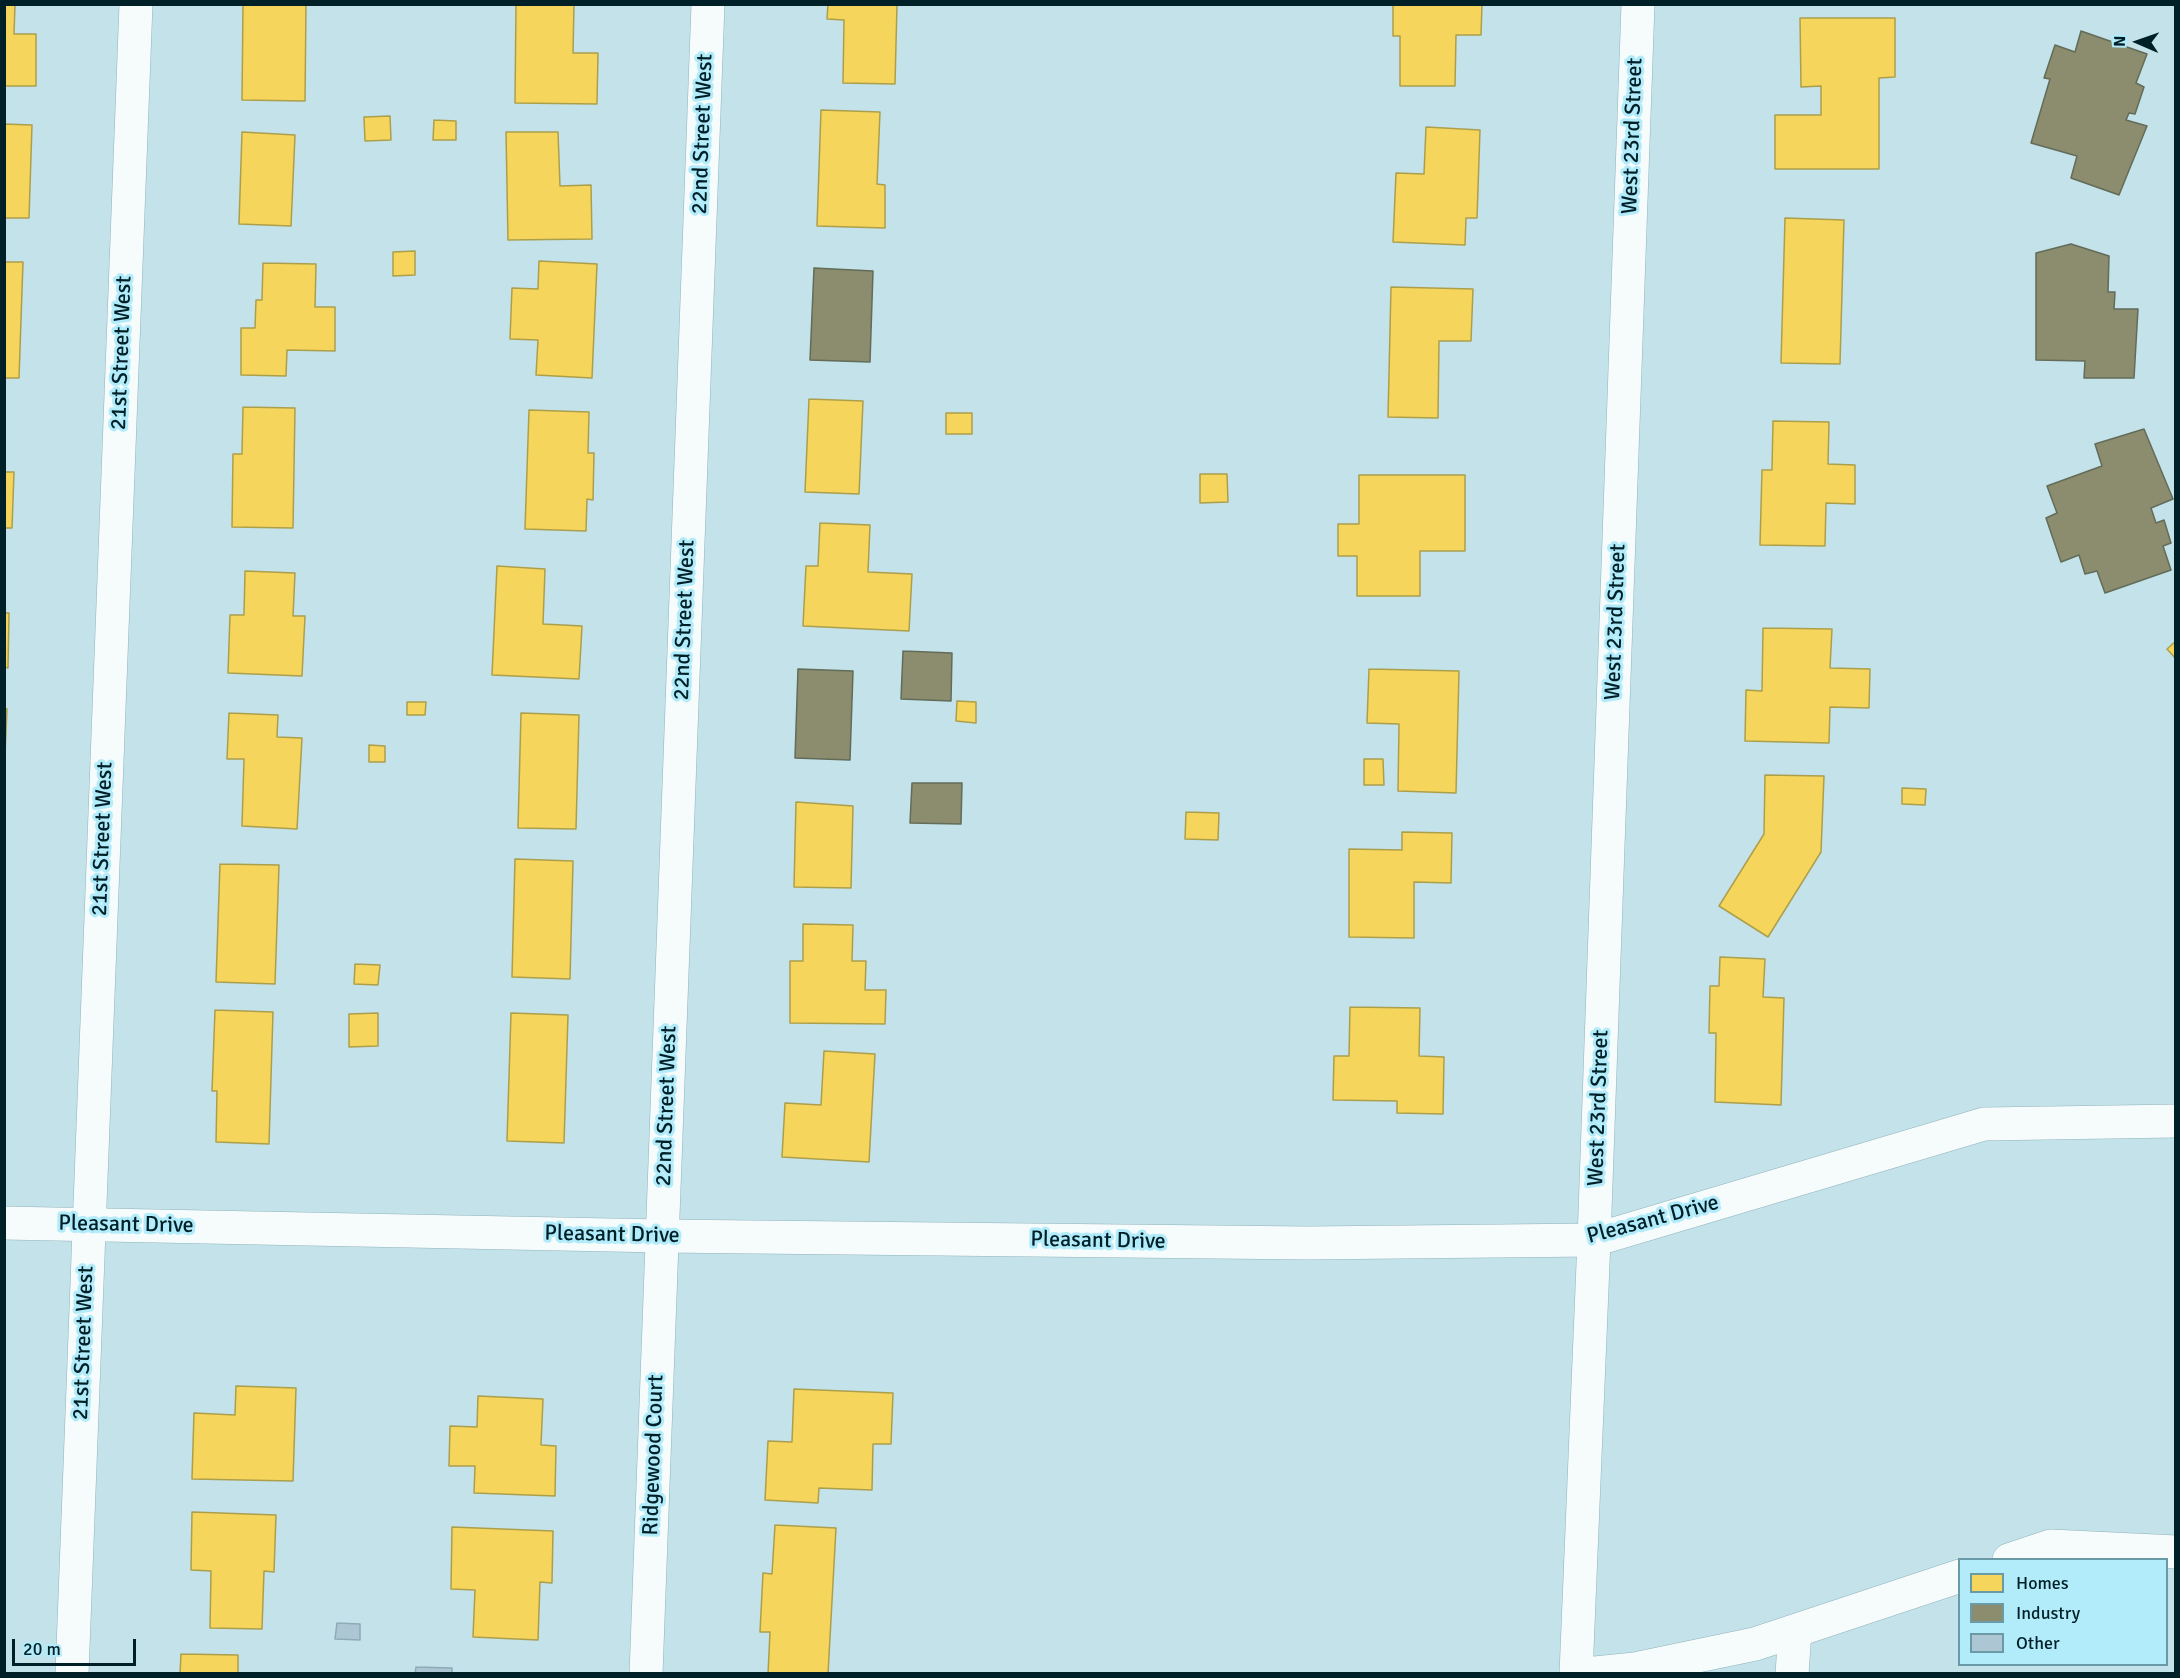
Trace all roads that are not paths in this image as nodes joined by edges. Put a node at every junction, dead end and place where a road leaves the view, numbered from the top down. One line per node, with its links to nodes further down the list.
1 (136, 4): 6 (street, 21st Street West)
2 (708, 4): 7 (street, 22nd Street West)
3 (1638, 4): 8 (street, West 23rd Street)
4 (2175, 1121): 8 (street, Pleasant Drive)
5 (4, 1223): 6 (street, Pleasant Drive)
6 (88, 1224): 7 (street, Pleasant Drive); 13 (street, 21st Street West)
7 (662, 1236): 8 (street, Pleasant Drive); 14 (street, Ridgewood Court)
8 (1594, 1240): 15 (street, West 23rd Street)
9 (2175, 1552): 10 (street)
10 (2015, 1558)
11 (1958, 1576): 12 (street)
12 (1795, 1631): 16 (street); 17 (street)
13 (72, 1674)
14 (646, 1674)
15 (1576, 1674)
16 (1586, 1674)
17 (1792, 1674)

